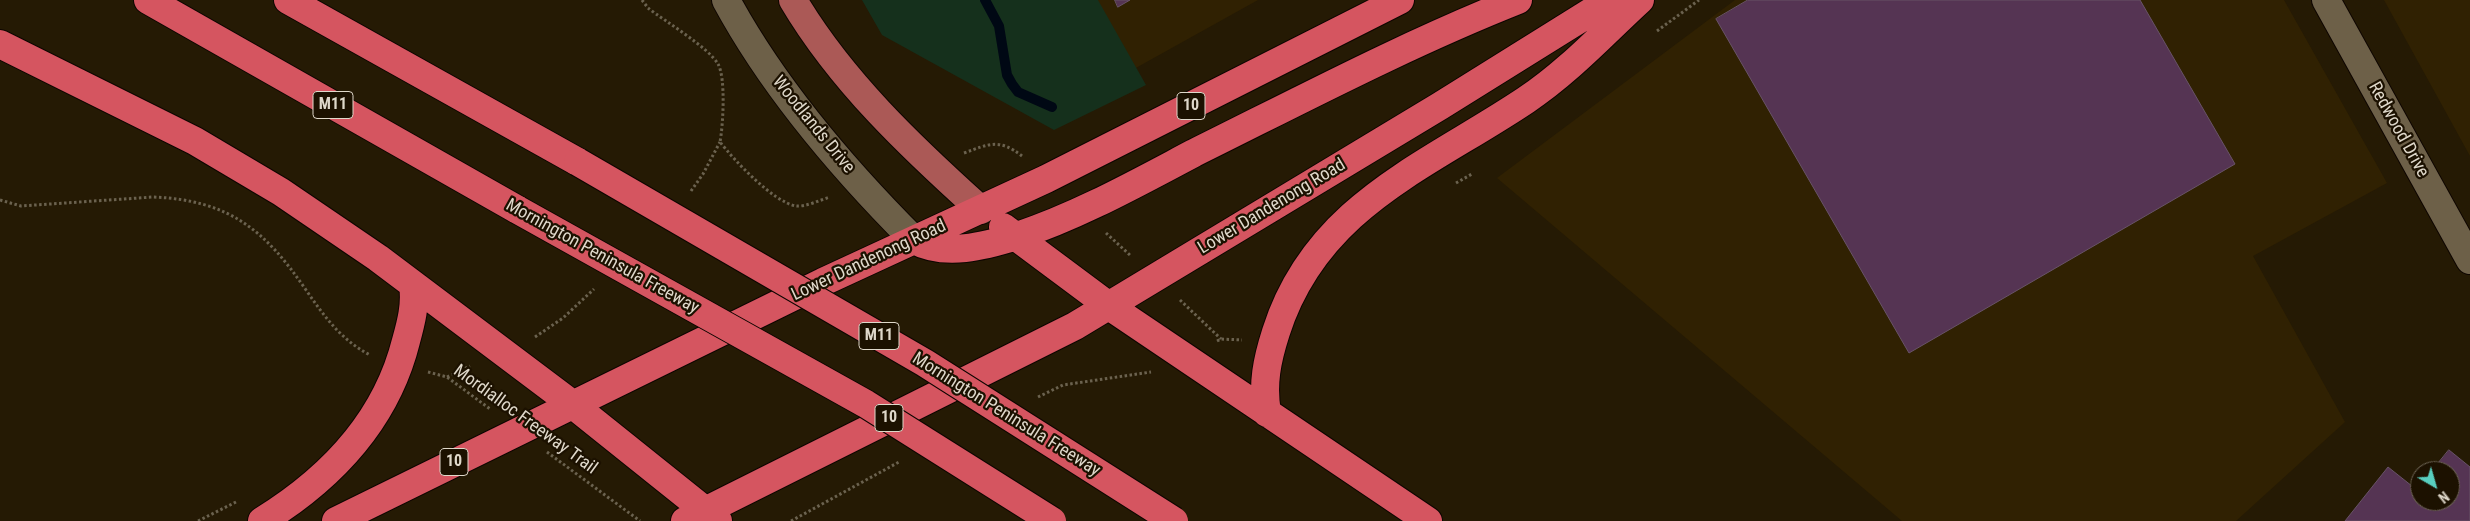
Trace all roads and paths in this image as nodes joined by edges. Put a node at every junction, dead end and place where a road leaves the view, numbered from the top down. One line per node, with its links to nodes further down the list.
1 (148, 0): 32 (highway, Mornington Peninsula Freeway / M11, bridge)
2 (288, 0): 33 (highway, Mornington Peninsula Freeway / M11, bridge)
3 (642, 0): 13 (path)
4 (726, 0): 16 (street, Woodlands Drive)
5 (793, 0): 14 (main road)
6 (1400, 0): 14 (highway, Lower Dandenong Road / 10)
7 (1518, 0): 15 (highway)
8 (1610, 0): 19 (highway, Lower Dandenong Road / 10)
9 (1640, 0): 24 (highway)
10 (2326, 0): 17 (street, Redwood Drive)
11 (0, 44): 18 (highway)
12 (0, 200): 20 (path, Mordialloc Freeway Trail)
13 (807, 205)
14 (981, 210): 15 (highway); 16 (highway, Lower Dandenong Road / 10)
15 (1015, 236): 16 (highway); 19 (highway)
16 (914, 240): 23 (highway, Lower Dandenong Road / 10)
17 (2470, 260)
18 (413, 285): 21 (highway); 23 (highway)
19 (1110, 306): 24 (highway); 27 (highway, Lower Dandenong Road / 10)
20 (371, 356): 21 (path, Mordialloc Freeway Trail); 22 (path)
21 (400, 363): 25 (path, Mordialloc Freeway Trail); 29 (highway)
22 (367, 364)
23 (572, 404): 25 (highway, Lower Dandenong Road / 10); 27 (highway)
24 (1267, 413): 34 (highway)
25 (518, 430): 30 (highway, Lower Dandenong Road / 10); 31 (path, Mordialloc Freeway Trail)
26 (241, 500): 28 (path)
27 (702, 518)
28 (198, 521)
29 (262, 521)
30 (336, 521)
31 (640, 521)
32 (1052, 521)
33 (1174, 521)
34 (1428, 521)

